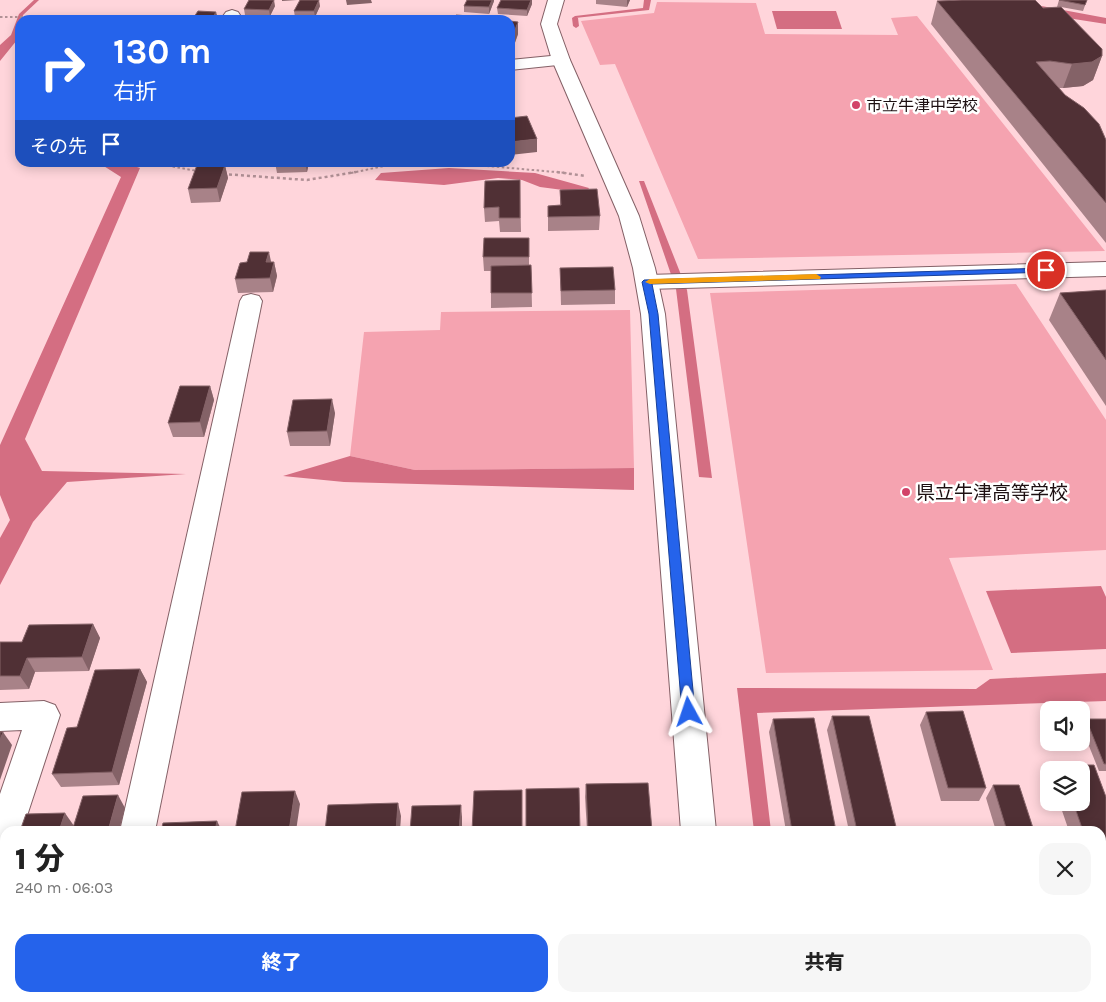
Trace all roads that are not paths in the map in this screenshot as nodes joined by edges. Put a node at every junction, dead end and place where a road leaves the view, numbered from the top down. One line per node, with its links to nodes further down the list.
1 (556, 0): 2 (street)
2 (561, 60): 3 (street); 5 (street)
3 (515, 65)
4 (1106, 268): 5 (street)
5 (657, 282): 10 (street)
6 (251, 301): 9 (street)
7 (0, 717): 8 (street)
8 (6, 826)
9 (138, 826)
10 (699, 826)

